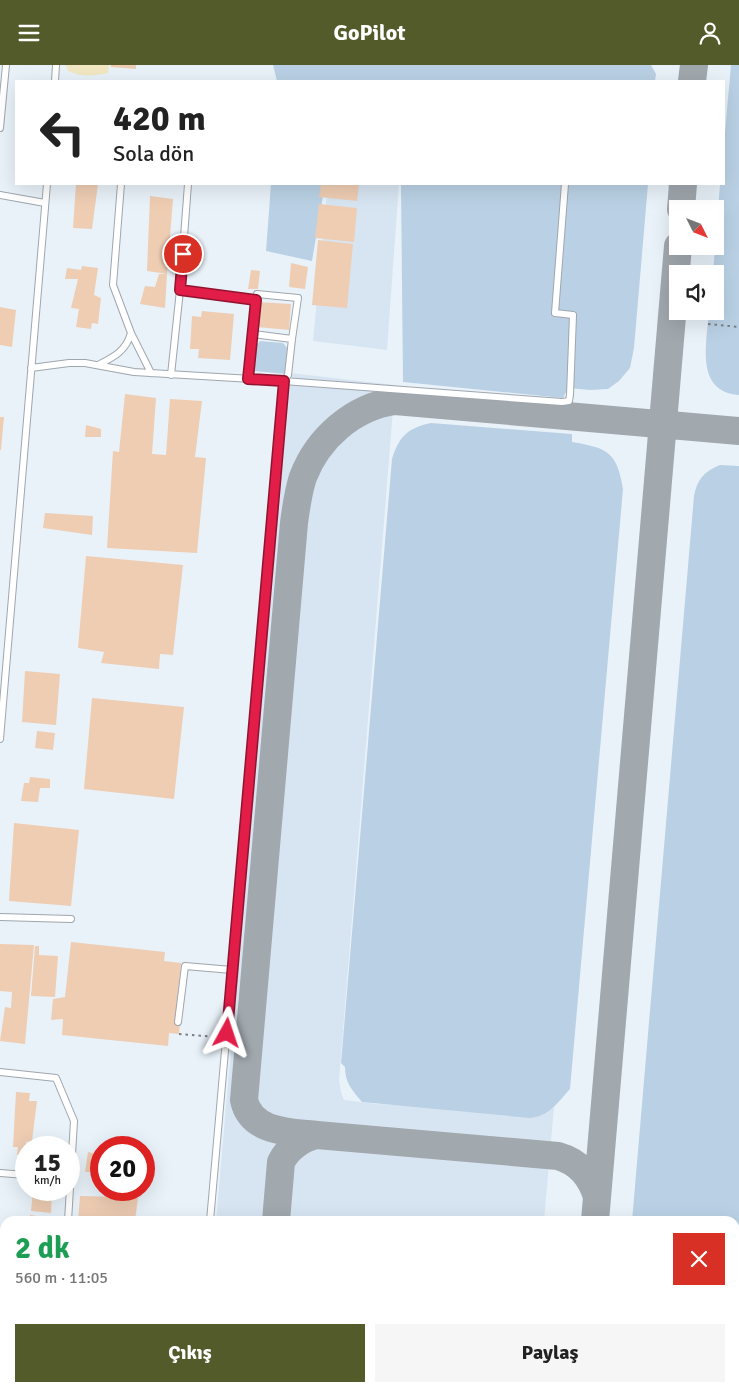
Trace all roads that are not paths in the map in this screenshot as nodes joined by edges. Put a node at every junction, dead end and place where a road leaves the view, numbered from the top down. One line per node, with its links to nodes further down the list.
1 (6, 65): 4 (lane)
2 (56, 65): 3 (lane)
3 (55, 80)
4 (0, 128)
5 (46, 185): 10 (lane)
6 (121, 185): 13 (lane)
7 (188, 185): 11 (lane)
8 (565, 185): 21 (lane)
9 (0, 195): 10 (lane)
10 (45, 203): 17 (lane)
11 (180, 290): 12 (lane); 19 (lane)
12 (256, 300): 14 (lane); 15 (lane)
13 (131, 333): 16 (lane); 18 (lane)
14 (253, 334): 15 (lane); 20 (lane)
15 (292, 339): 21 (lane)
16 (98, 365): 17 (lane); 18 (lane)
17 (31, 369): 22 (lane)
18 (150, 373): 19 (lane)
19 (171, 375): 20 (lane)
20 (248, 379): 21 (lane)
21 (284, 381): 25 (lane)
22 (0, 739)
23 (0, 917): 24 (lane)
24 (72, 919)
25 (232, 970): 26 (lane); 33 (lane)
26 (178, 1022)
27 (0, 1072): 28 (lane)
28 (73, 1136)
29 (0, 1173): 30 (lane)
30 (15, 1174)
31 (69, 1201): 32 (lane)
32 (68, 1216)
33 (210, 1216)

